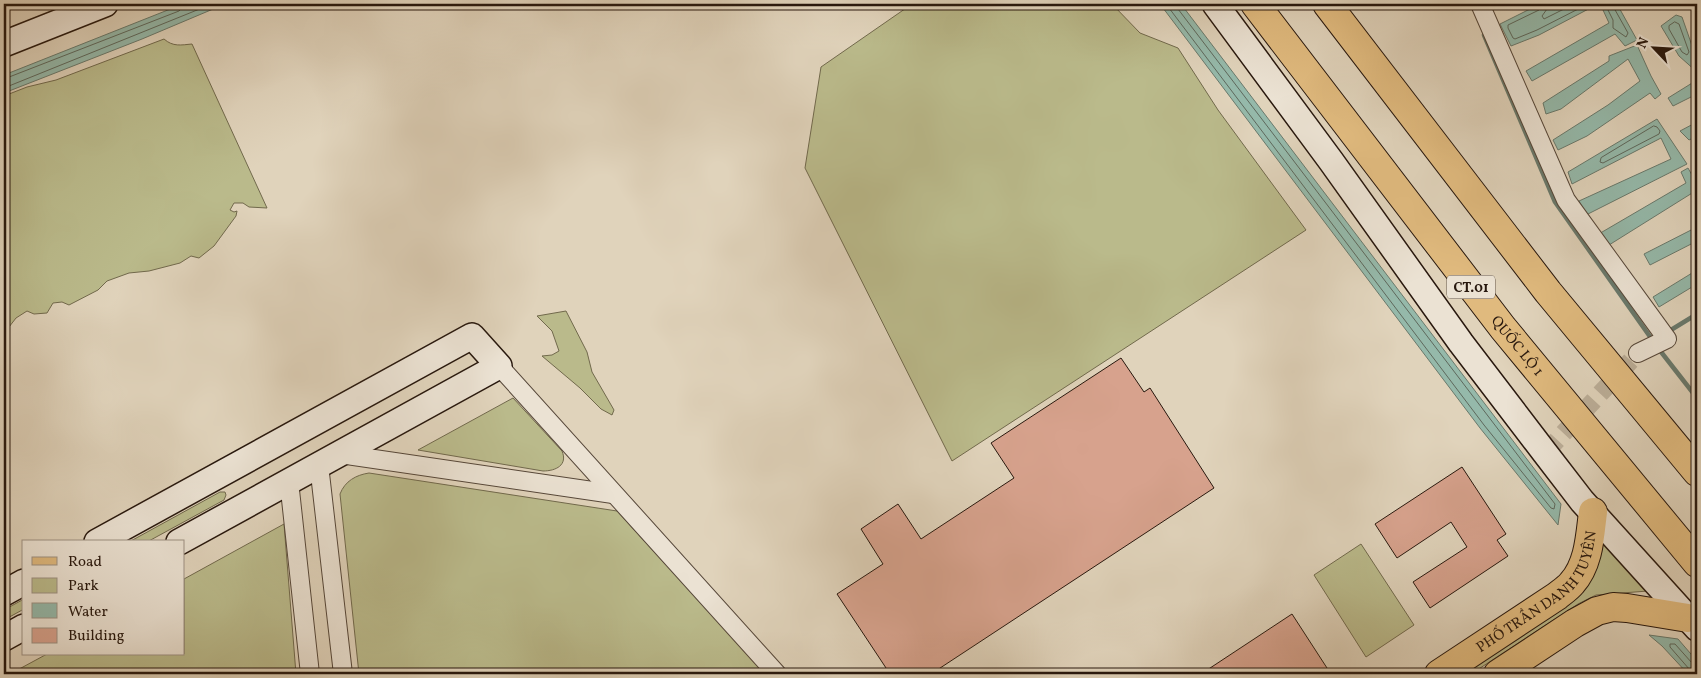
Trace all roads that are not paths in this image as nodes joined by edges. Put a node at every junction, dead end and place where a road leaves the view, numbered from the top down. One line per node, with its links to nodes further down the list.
1 (1215, 4): 13 (main road)
2 (1327, 4): 10 (main road)
3 (1480, 4): 7 (street)
4 (92, 6): 6 (main road)
5 (1262, 6): 16 (main road, QUỐC LỘ 1 / CT.01)
6 (4, 44)
7 (1638, 353)
8 (499, 366): 9 (main road); 12 (street); 14 (main road)
9 (329, 459): 11 (main road); 12 (street); 23 (street)
10 (1697, 472)
11 (289, 481): 15 (main road); 22 (street)
12 (613, 494): 24 (street)
13 (1593, 512): 19 (main road); 25 (main road, PHỐ TRẦN DANH TUYÊN)
14 (101, 540)
15 (183, 540)
16 (1697, 563)
17 (22, 583): 18 (main road)
18 (4, 593)
19 (1693, 623): 26 (main road)
20 (22, 628): 21 (main road)
21 (4, 638)
22 (310, 674)
23 (343, 674)
24 (777, 674)
25 (1439, 674)
26 (1498, 674)

